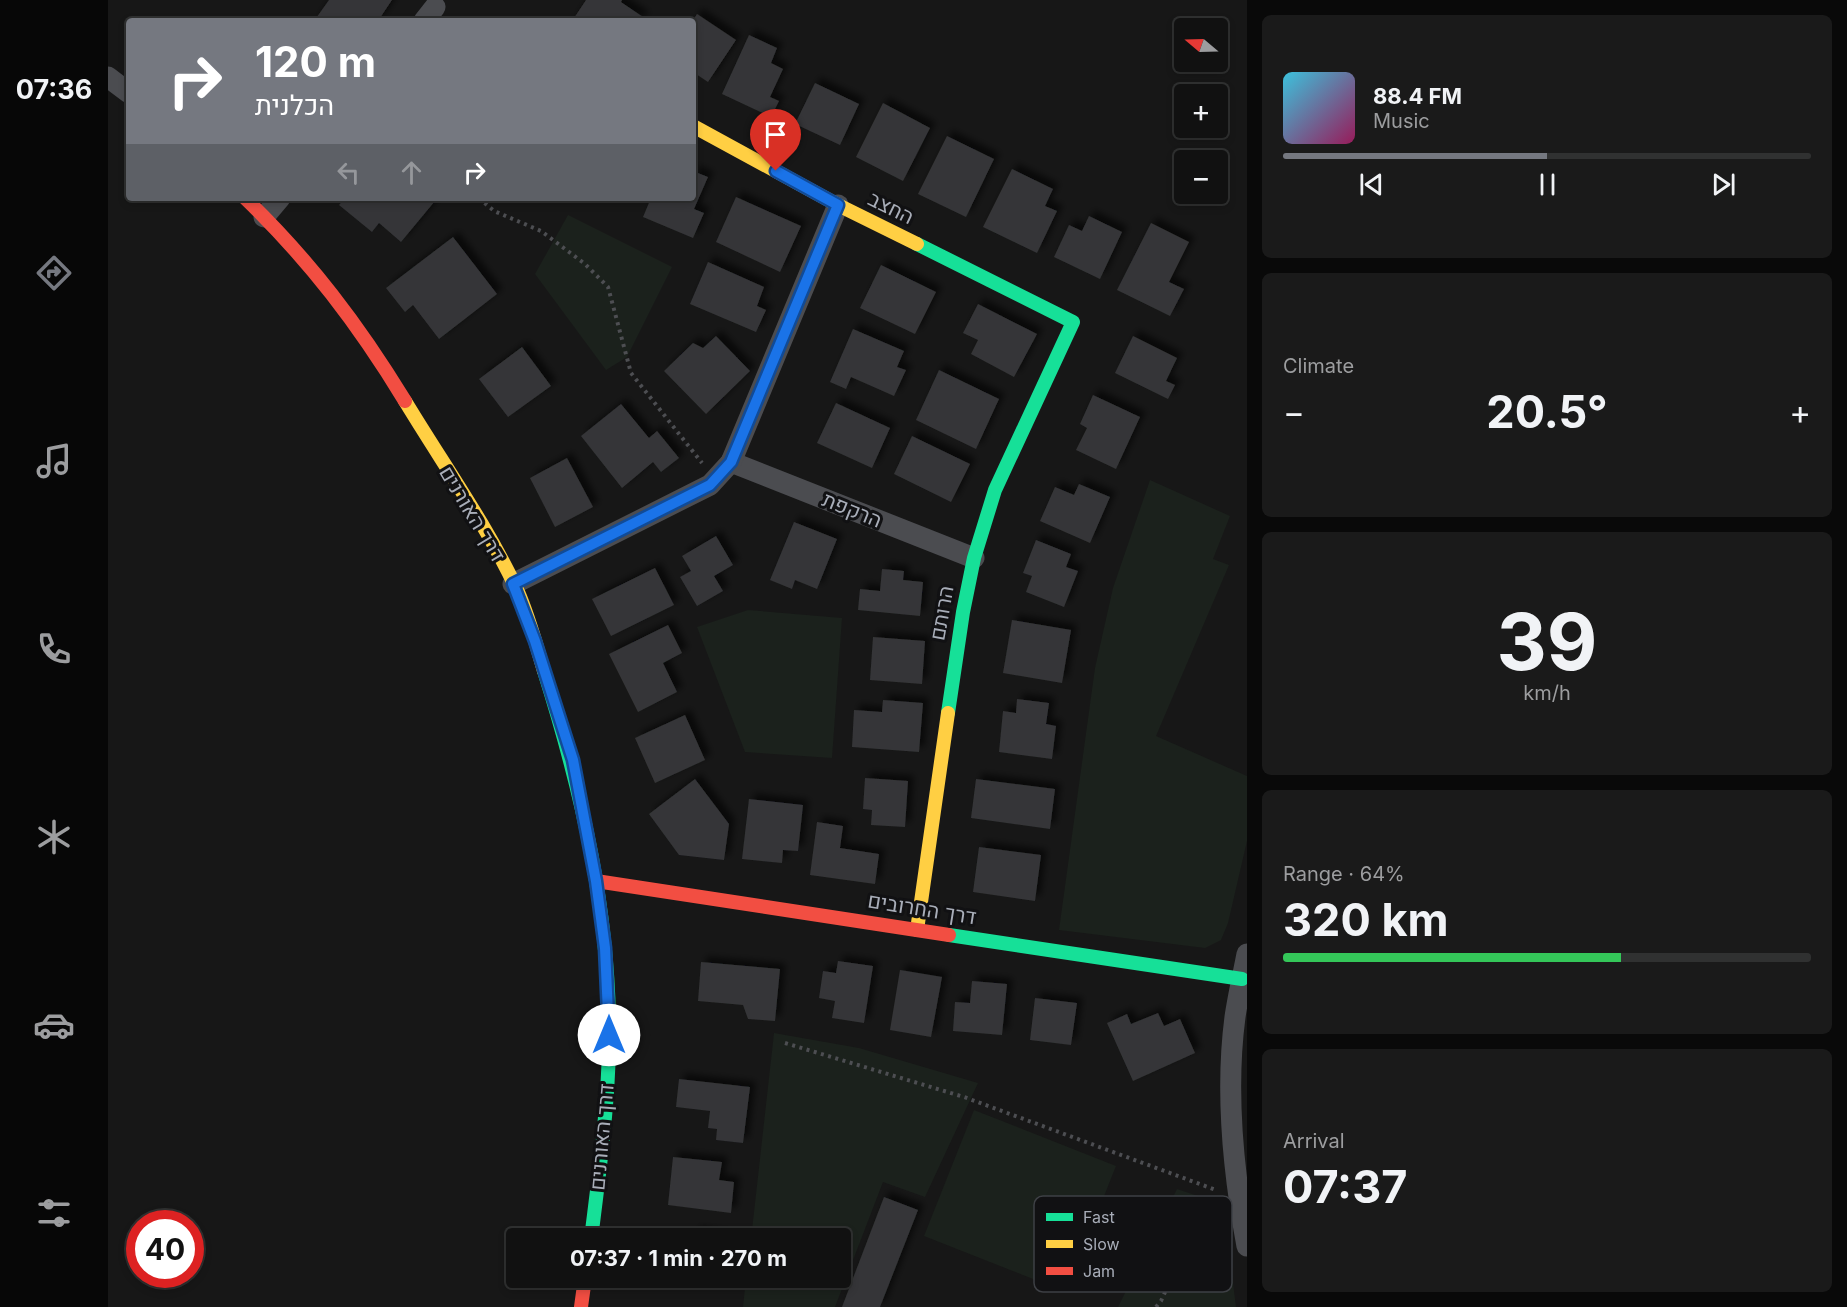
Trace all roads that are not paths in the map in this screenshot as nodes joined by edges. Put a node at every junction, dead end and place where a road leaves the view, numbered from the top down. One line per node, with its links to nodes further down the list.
1 (108, 77): 2 (street)
2 (126, 91)
3 (696, 128): 6 (street, החצב)
4 (249, 201): 7 (street, דרך האורנים)
5 (277, 201): 7 (street)
6 (838, 205): 8 (street, החצב); 9 (street)
7 (264, 217): 11 (street, דרך האורנים)
8 (1073, 322): 10 (street, הרותם)
9 (731, 462): 10 (street, הרקפת); 11 (street)
10 (974, 558): 13 (street, הרותם)
11 (513, 584): 12 (street, דרך האורנים)
12 (596, 881): 13 (street, דרך החרובים); 16 (street, דרך האורנים)
13 (917, 930): 15 (street, דרך החרובים)
14 (1247, 954): 15 (street)
15 (1242, 979): 17 (street)
16 (592, 1228)
17 (1247, 1246)
18 (584, 1288): 19 (street)
19 (581, 1307)

